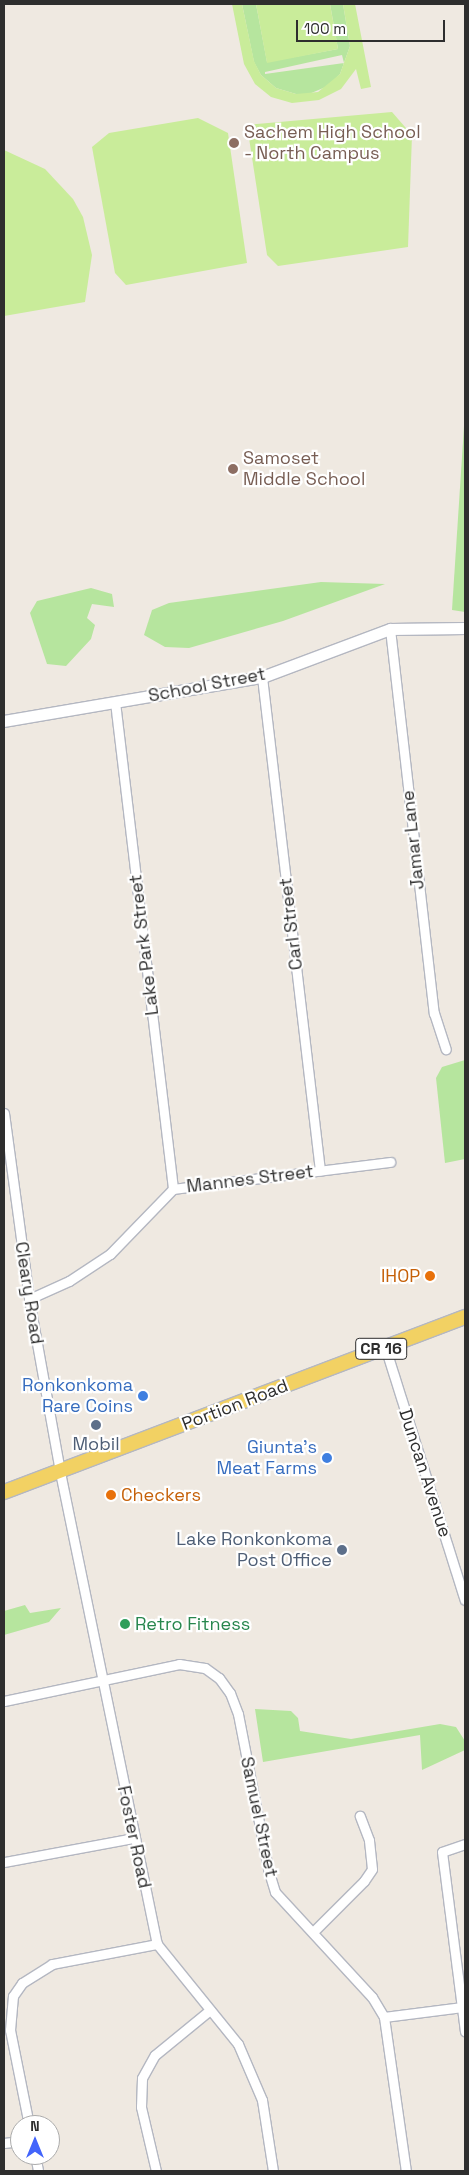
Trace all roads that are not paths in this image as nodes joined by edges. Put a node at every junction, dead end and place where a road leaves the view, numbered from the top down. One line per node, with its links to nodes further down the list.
1 (465, 628): 2 (street, School Street)
2 (390, 629): 3 (street, School Street); 6 (street, Jamar Lane)
3 (262, 677): 4 (street, School Street); 9 (street, Carl Street)
4 (115, 702): 5 (street, School Street); 10 (street, Lake Park Street)
5 (4, 721)
6 (446, 1049)
7 (4, 1113): 11 (street, Cleary Road)
8 (390, 1162): 9 (street, Mannes Street)
9 (320, 1171): 10 (street, Mannes Street)
10 (173, 1189): 11 (street, Mannes Street)
11 (30, 1299): 14 (street, Cleary Road)
12 (465, 1317): 13 (main road, Portion Road / CR 16)
13 (385, 1347): 14 (main road, Portion Road / CR 16); 16 (street, Duncan Avenue)
14 (60, 1472): 15 (main road, Portion Road / CR 16); 18 (street, Foster Road)
15 (4, 1492)
16 (463, 1582): 17 (street, Duncan Avenue)
17 (465, 1600)
18 (102, 1678): 19 (street, Samuel Street); 21 (street, Foster Road); 24 (street, Samuel Street)
19 (4, 1701)
20 (360, 1816): 24 (street)
21 (134, 1838): 23 (street); 25 (street, Foster Road)
22 (465, 1844): 26 (street)
23 (4, 1862)
24 (313, 1932): 28 (street, Samuel Street)
25 (157, 1944): 27 (street, Foster Road); 30 (street)
26 (462, 2007): 28 (street); 29 (street)
27 (210, 2010): 31 (street); 32 (street, Foster Road)
28 (384, 2017): 33 (street, Samuel Street)
29 (465, 2032)
30 (27, 2115)
31 (156, 2171)
32 (272, 2171)
33 (406, 2171)

